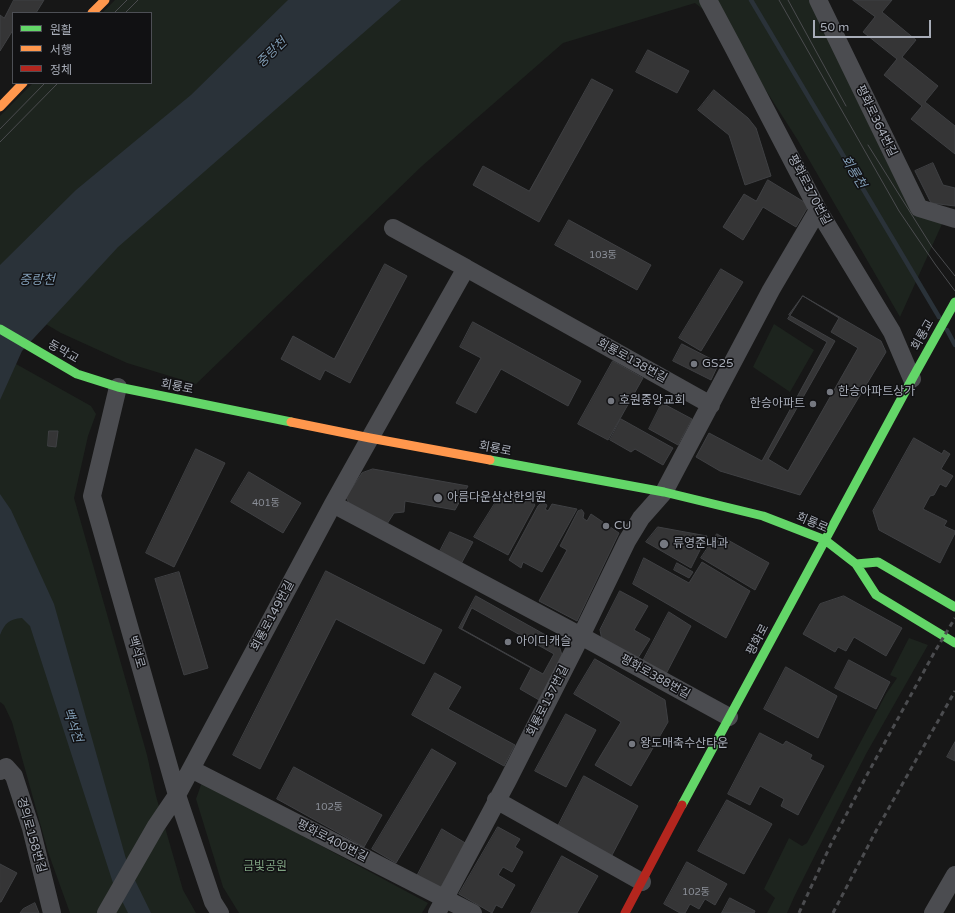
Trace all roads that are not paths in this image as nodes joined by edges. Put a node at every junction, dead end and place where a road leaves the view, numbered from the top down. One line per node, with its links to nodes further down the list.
1 (104, 0): 4 (street)
2 (708, 0): 7 (street, 평화로370번길)
3 (818, 0): 8 (street, 평화로364번길)
4 (93, 12)
5 (22, 84): 6 (street)
6 (0, 107)
7 (818, 210): 13 (street, 평화로370번길); 15 (street)
8 (955, 219)
9 (393, 228): 10 (street, 회룡로138번길)
10 (466, 268): 15 (street, 회룡로138번길); 16 (street)
11 (955, 302): 13 (street, 회룡교)
12 (0, 329): 14 (street, 동막교)
13 (912, 379): 19 (street, 평화로)
14 (118, 387): 16 (street, 회룡로); 27 (street, 백석로)
15 (711, 405): 17 (street)
16 (370, 438): 17 (street, 회룡로); 18 (street, 회룡로149번길)
17 (664, 492): 19 (street, 회룡로); 22 (street, 회룡로137번길)
18 (334, 504): 22 (street, 평화로388번길); 25 (street, 회룡로149번길)
19 (825, 540): 20 (street, 회룡로); 24 (street, 평화로)
20 (856, 564): 21 (street); 23 (street, 회룡로)
21 (955, 608)
22 (581, 636): 24 (street, 평화로388번길); 28 (street, 회룡로137번길)
23 (955, 643)
24 (729, 717): 30 (street, 평화로)
25 (191, 769): 27 (street, 회룡로149번길); 31 (street, 평화로400번길)
26 (0, 771): 32 (street, 경의로158번길)
27 (176, 795): 33 (street, 회룡로149번길); 34 (street, 백석로)
28 (496, 800): 30 (street); 31 (street, 회룡로137번길)
29 (954, 881): 37 (street)
30 (642, 882): 36 (street, 평화로)
31 (441, 906): 35 (street, 평화로400번길)
32 (52, 913)
33 (106, 913)
34 (220, 913)
35 (473, 913)
36 (625, 913)
37 (933, 913)

